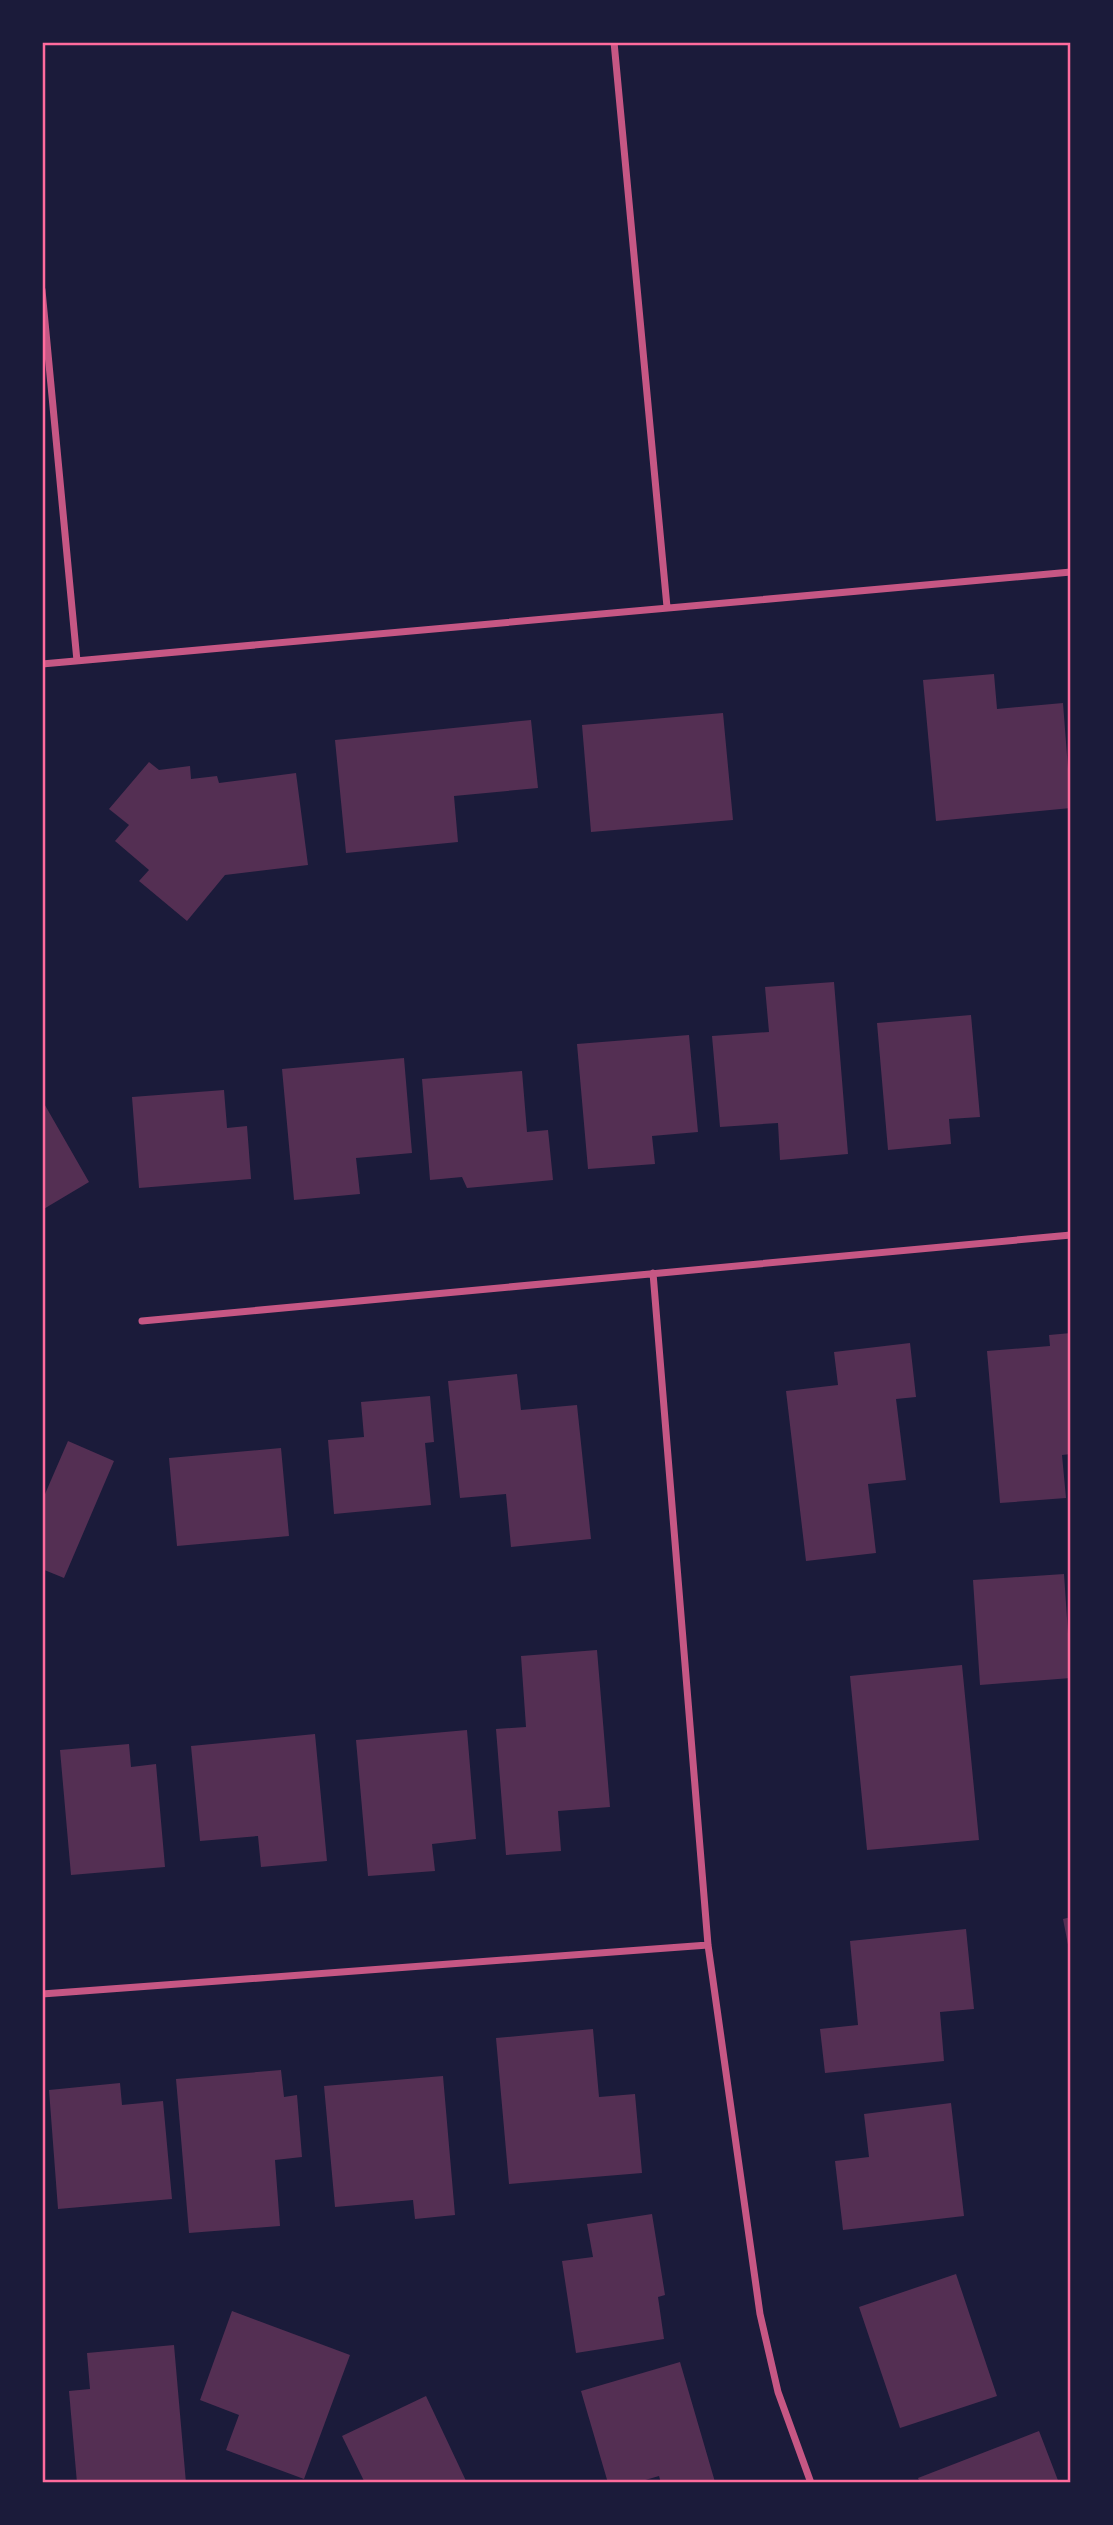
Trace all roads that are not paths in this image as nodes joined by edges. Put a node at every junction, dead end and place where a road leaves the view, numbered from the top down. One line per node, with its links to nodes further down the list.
1 (614, 42): 4 (street)
2 (42, 290): 5 (street)
3 (1071, 572): 4 (street)
4 (667, 607): 5 (street)
5 (77, 661): 6 (street)
6 (42, 664)
7 (1071, 1236): 8 (street)
8 (653, 1273): 9 (street); 10 (street)
9 (142, 1321)
10 (708, 1945): 11 (street); 12 (street)
11 (42, 1994)
12 (811, 2483)

